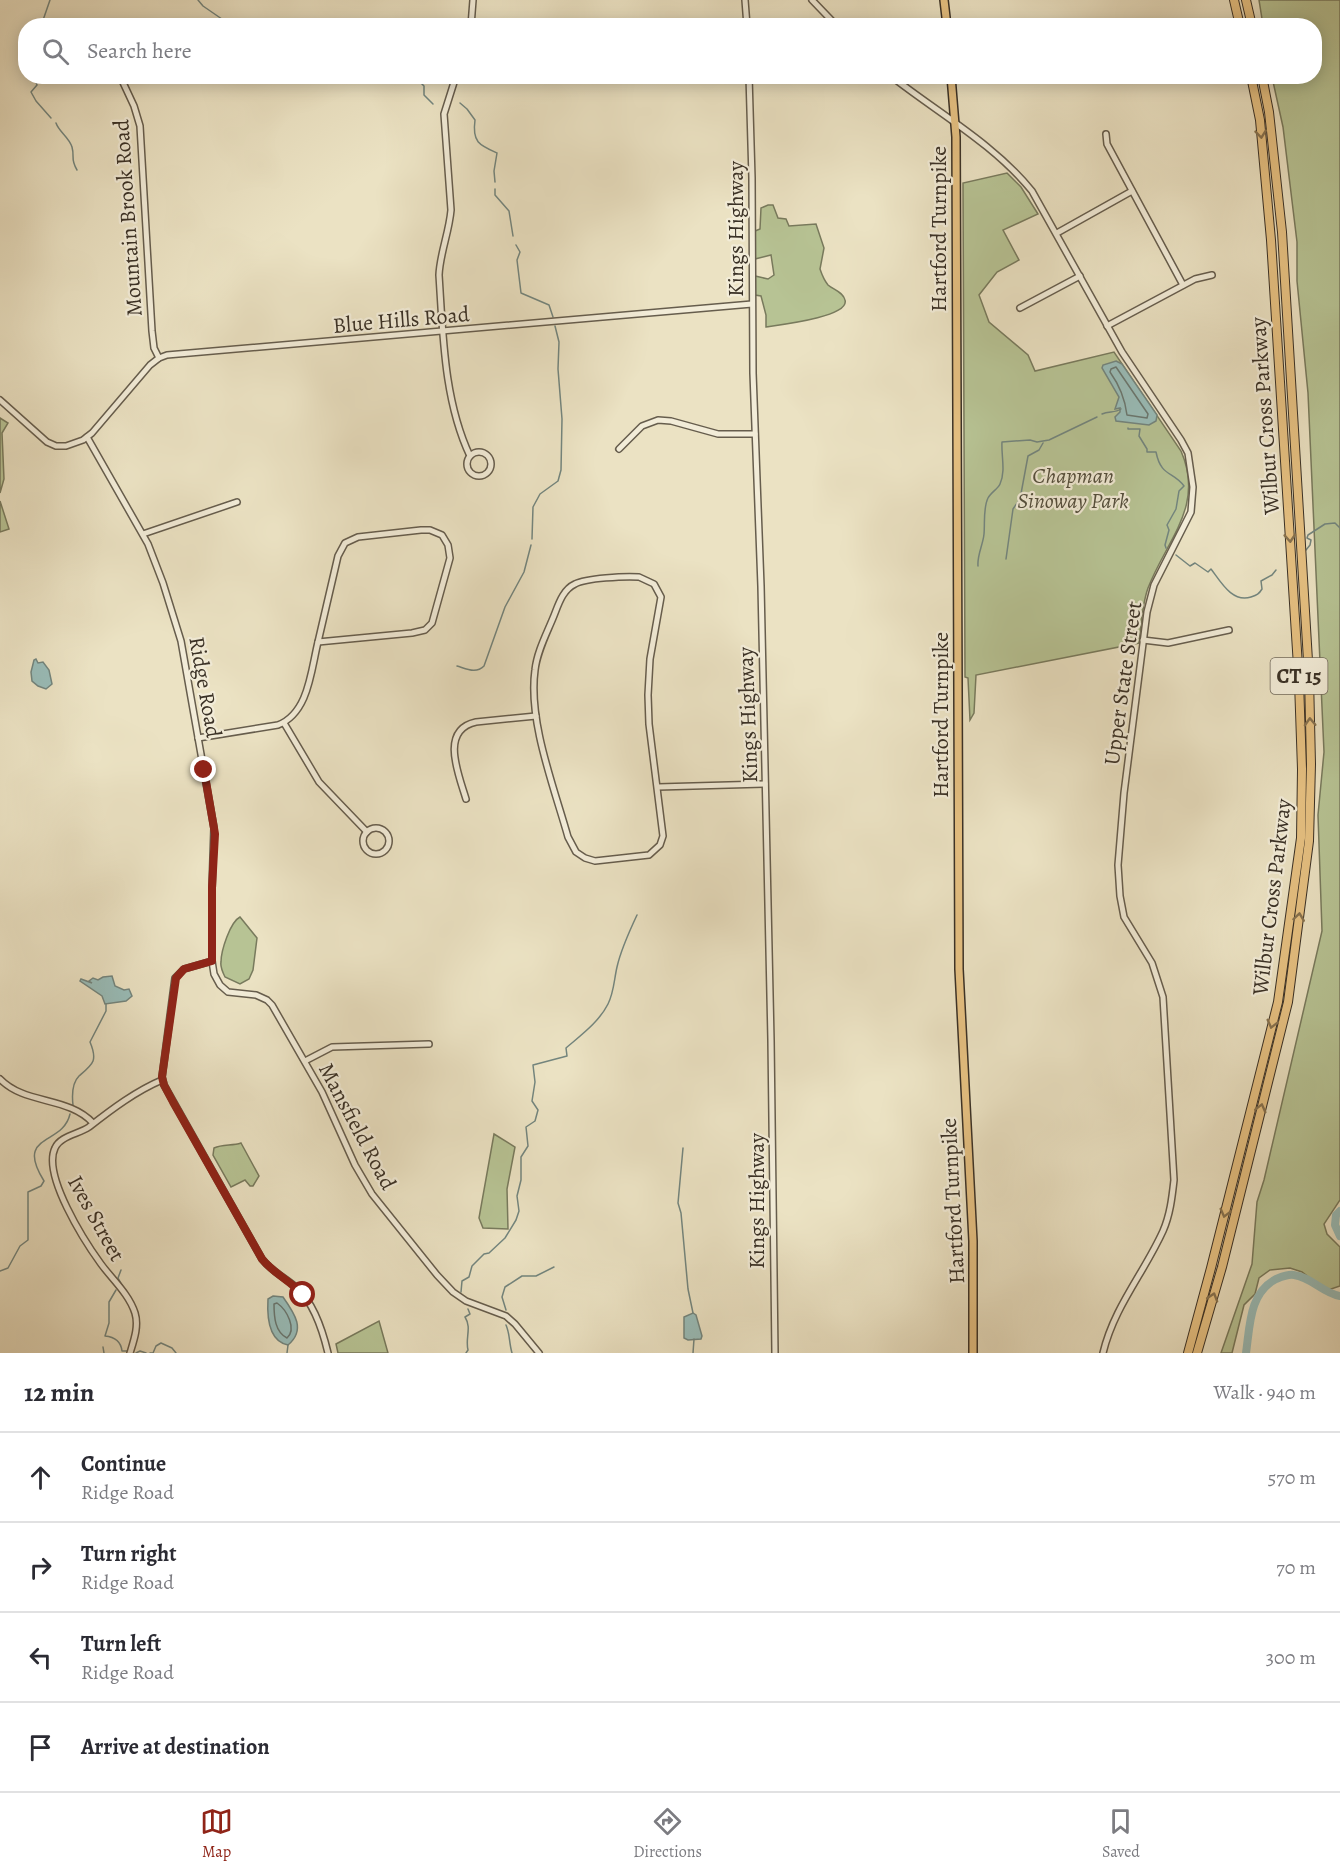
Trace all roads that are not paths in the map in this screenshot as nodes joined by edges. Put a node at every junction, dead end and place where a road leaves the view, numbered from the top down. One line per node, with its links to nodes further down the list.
1 (473, 0): 7 (street)
2 (745, 0): 8 (street)
3 (812, 0): 9 (street)
4 (944, 0): 10 (main road)
5 (1234, 0): 11 (highway)
6 (1246, 0): 12 (highway)
7 (472, 18)
8 (746, 18)
9 (829, 18)
10 (946, 18)
11 (1238, 18)
12 (1250, 18)
13 (124, 84): 31 (street, Mountain Brook Road)
14 (453, 84): 30 (street)
15 (749, 84): 27 (street, Kings Highway)
16 (902, 84): 20 (street, Upper State Street)
17 (952, 84): 20 (main road, Hartford Turnpike)
18 (1253, 84): 62 (highway, Wilbur Cross Parkway / CT 15, one-way to 62)
19 (1264, 84): 55 (highway, Wilbur Cross Parkway / CT 15, one-way to 19)
20 (956, 125): 23 (street, Upper State Street); 60 (main road, Hartford Turnpike)
21 (1106, 134): 22 (street)
22 (1132, 191): 23 (street); 26 (street)
23 (1057, 233): 25 (street, Upper State Street)
24 (1212, 275): 26 (street)
25 (1080, 276): 28 (street); 29 (street, Upper State Street)
26 (1184, 285): 29 (street)
27 (752, 304): 30 (street, Blue Hills Road); 33 (street, Kings Highway)
28 (1020, 308)
29 (1107, 326): 40 (street, Upper State Street)
30 (444, 331): 31 (street, Blue Hills Road); 36 (street)
31 (159, 358): 34 (street)
32 (0, 400): 34 (street)
33 (755, 434): 35 (street); 45 (street, Kings Highway)
34 (87, 437): 38 (street, Ridge Road)
35 (619, 449)
36 (470, 456): 36 (street)
37 (237, 502): 38 (street)
38 (143, 534): 44 (street, Ridge Road)
39 (1229, 630): 40 (street)
40 (1143, 640): 61 (street, Upper State Street)
41 (318, 642): 41 (street); 43 (street)
42 (536, 716): 46 (street); 46 (street); 47 (street)
43 (284, 723): 44 (street); 48 (street)
44 (198, 738): 49 (street, Ridge Road)
45 (765, 784): 46 (street); 59 (street, Kings Highway)
46 (658, 787)
47 (466, 799)
48 (367, 832): 48 (street)
49 (212, 961): 51 (street, Mansfield Road); 53 (street)
50 (429, 1044): 51 (street)
51 (305, 1061): 58 (street, Mansfield Road)
52 (0, 1079): 54 (street)
53 (162, 1080): 54 (street, Ives Street); 57 (street)
54 (93, 1123): 56 (street, Ives Street)
55 (1206, 1319): 63 (highway, Wilbur Cross Parkway / CT 15); 64 (highway)
56 (130, 1353)
57 (328, 1353)
58 (540, 1353)
59 (775, 1353)
60 (972, 1353)
61 (1103, 1353)
62 (1186, 1353)
63 (1197, 1353)
64 (1202, 1353)

